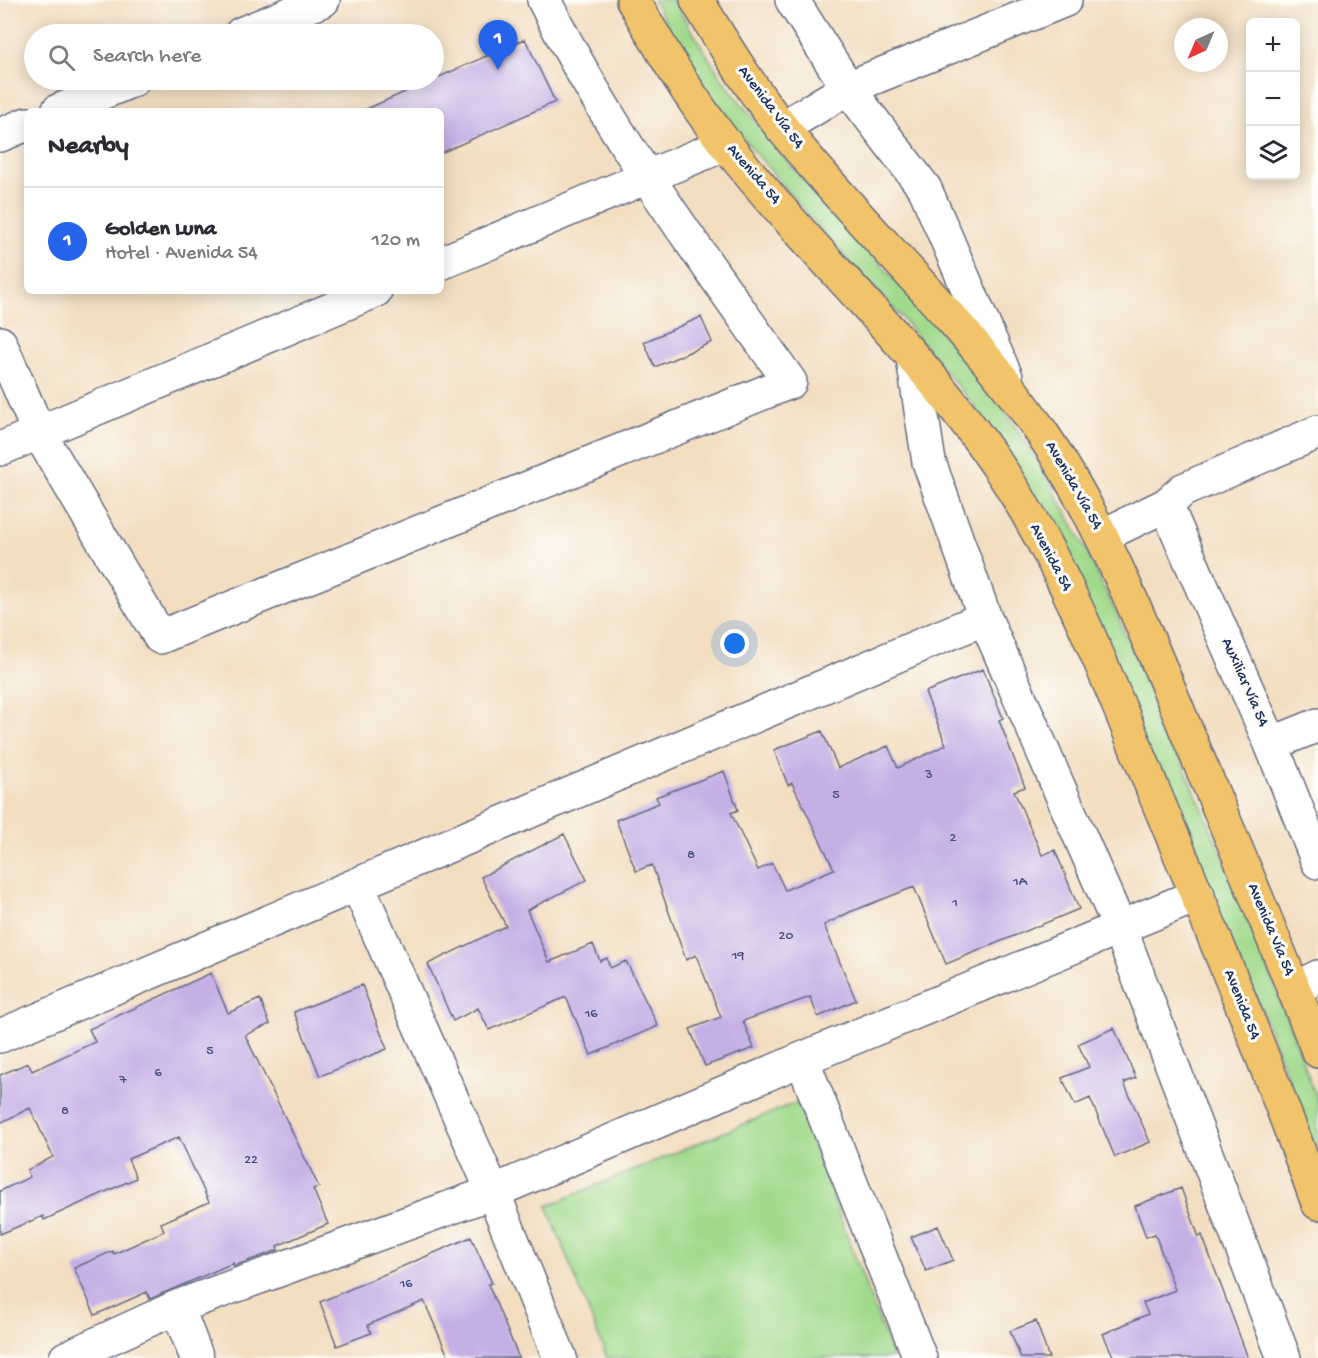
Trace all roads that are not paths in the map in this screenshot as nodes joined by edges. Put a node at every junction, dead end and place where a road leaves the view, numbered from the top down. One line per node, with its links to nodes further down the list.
1 (323, 0): 7 (street)
2 (544, 0): 15 (street)
3 (633, 0): 14 (main road, Avenida 54)
4 (697, 0): 12 (main road, Avenida Vía 54)
5 (792, 0): 8 (street)
6 (1065, 0): 8 (street)
7 (265, 24)
8 (848, 88): 12 (street); 20 (street)
9 (109, 90): 10 (street)
10 (65, 108)
11 (24, 125): 13 (street)
12 (782, 128): 20 (main road, Avenida Vía 54)
13 (0, 135)
14 (726, 144): 15 (street); 19 (main road, Avenida 54)
15 (646, 176): 16 (street); 22 (street)
16 (444, 262)
17 (368, 294): 22 (street)
18 (0, 343): 22 (street)
19 (913, 358): 26 (street); 31 (main road, Avenida 54)
20 (1011, 390): 25 (main road, Avenida Vía 54)
21 (1318, 432): 24 (street)
22 (39, 433): 23 (street)
23 (0, 449)
24 (1166, 506): 25 (street); 28 (street, Auxiliar Vía 54)
25 (1102, 536): 33 (main road, Avenida Vía 54)
26 (984, 618): 30 (street); 32 (street)
27 (1318, 725): 28 (street)
28 (1271, 744): 29 (street, Auxiliar Vía 54)
29 (1318, 862)
30 (358, 886): 34 (street); 37 (street)
31 (1198, 895): 32 (street); 38 (main road, Avenida 54)
32 (1119, 926): 36 (street); 44 (street)
33 (1306, 983): 35 (main road, Avenida Vía 54)
34 (0, 1036)
35 (1318, 1051)
36 (802, 1059): 37 (street); 43 (street)
37 (493, 1192): 39 (street); 42 (street)
38 (1318, 1203)
39 (177, 1307): 40 (street); 41 (street)
40 (66, 1358)
41 (197, 1358)
42 (560, 1358)
43 (920, 1358)
44 (1284, 1358)

